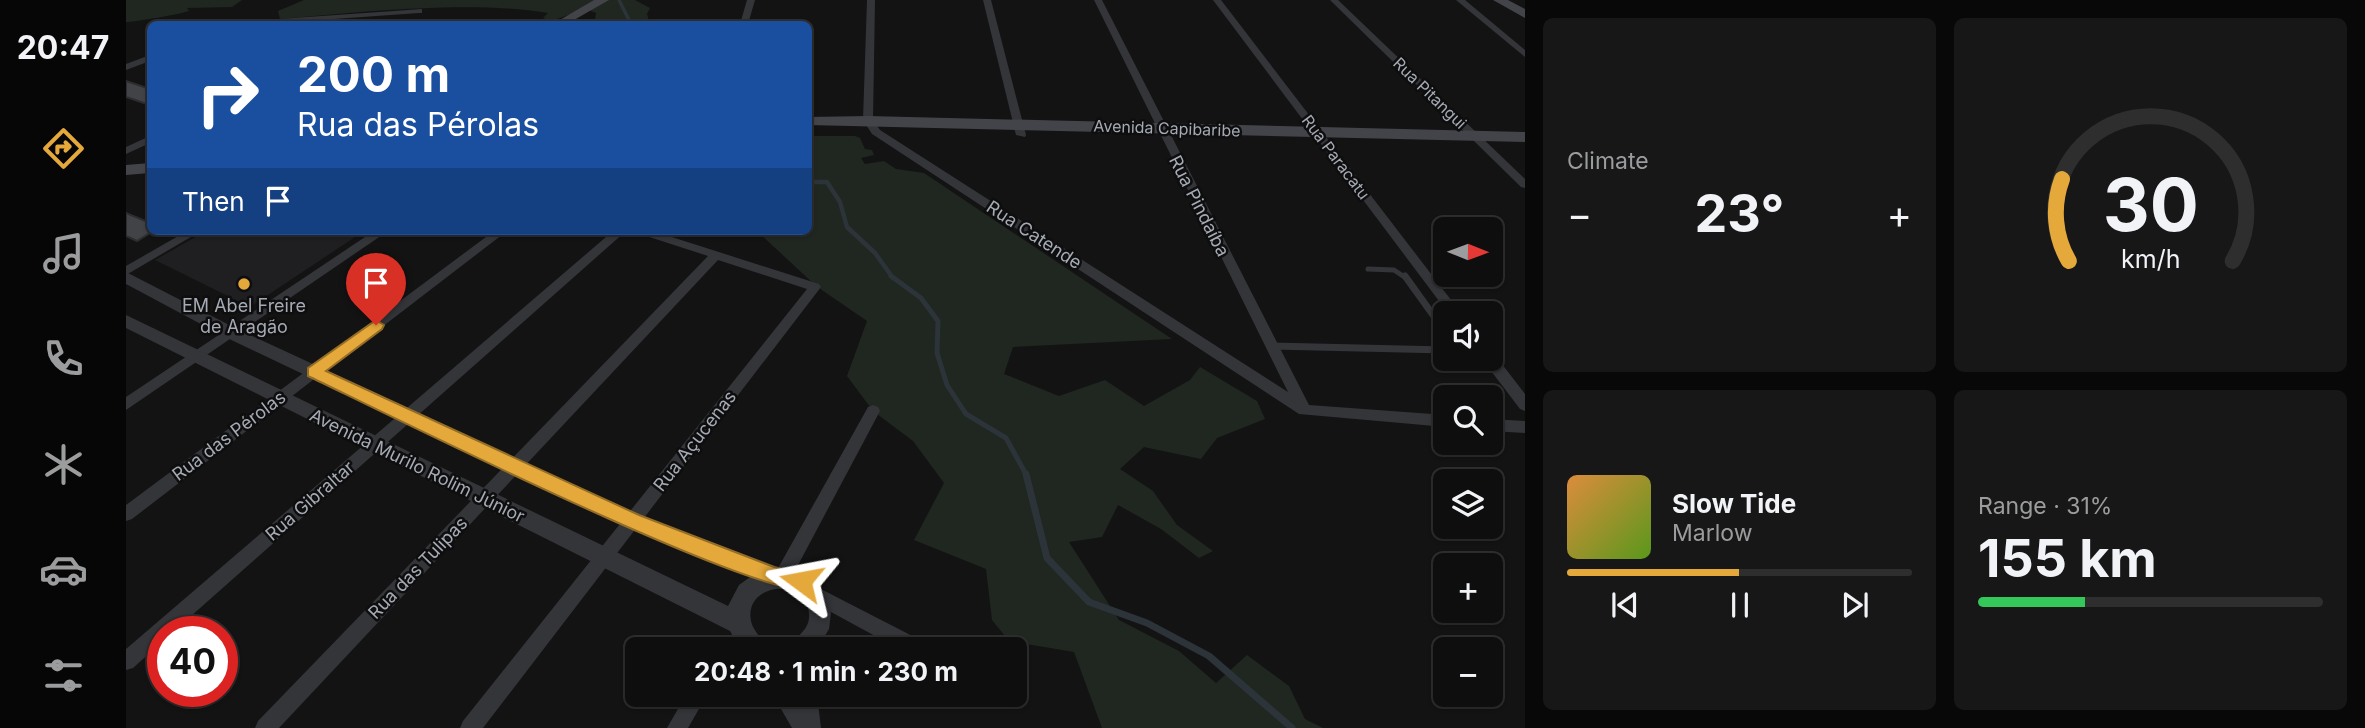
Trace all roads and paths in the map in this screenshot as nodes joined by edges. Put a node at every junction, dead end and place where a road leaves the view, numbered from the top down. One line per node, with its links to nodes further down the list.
1 (603, 0): 13 (main road)
2 (751, 0): 14 (street)
3 (871, 0): 20 (street)
4 (987, 0): 21 (street)
5 (1098, 0): 23 (street, Rua Pindaíba)
6 (1217, 0): 24 (street, Rua Paracatu)
7 (1334, 0): 27 (street, Rua Pitangui)
8 (1460, 0): 15 (street)
9 (1499, 0): 10 (main road)
10 (1525, 14)
11 (275, 21): 12 (street)
12 (397, 21)
13 (564, 21)
14 (745, 21)
15 (1525, 54)
16 (147, 59): 17 (street)
17 (129, 64): 18 (street)
18 (147, 68)
19 (812, 121): 20 (main road, Avenida Capibaribe)
20 (872, 126): 21 (main road, Avenida Capibaribe); 22 (main road, Avenida Capibaribe); 56 (street, Rua Catende)
21 (1020, 129): 23 (main road, Avenida Capibaribe)
22 (812, 132)
23 (1163, 133): 24 (main road, Avenida Capibaribe); 48 (street, Rua Pindaíba)
24 (1321, 137): 27 (main road, Avenida Capibaribe); 44 (street, Rua Paracatu)
25 (1525, 137): 27 (main road, Avenida Capibaribe)
26 (147, 140): 29 (street)
27 (1479, 141): 28 (main road, Avenida Capibaribe); 34 (street, Rua Pitangui)
28 (1525, 147)
29 (126, 151)
30 (147, 169): 31 (main road)
31 (126, 170)
32 (147, 181): 33 (main road)
33 (126, 183)
34 (1525, 185)
35 (188, 235): 42 (street)
36 (376, 235): 47 (street)
37 (495, 235): 52 (street, Rua das Pérolas)
38 (615, 235): 58 (street, Rua Gibraltar)
39 (654, 235): 40 (street)
40 (716, 255): 63 (street, Rua das Tulipas); 66 (street, Rua Açucenas)
41 (1368, 269): 45 (lane)
42 (126, 271)
43 (126, 277): 47 (street)
44 (1446, 301)
45 (1433, 315)
46 (126, 321): 50 (street, Avenida Murilo Rolim Júnior)
47 (231, 333): 50 (street); 52 (street)
48 (1271, 346): 49 (lane); 56 (street, Rua Pindaíba)
49 (1433, 350)
50 (195, 357): 53 (street, Avenida Murilo Rolim Júnior); 54 (street)
51 (1499, 371): 55 (street)
52 (314, 372): 53 (street, Rua das Pérolas); 58 (street)
53 (279, 398): 62 (street, Avenida Murilo Rolim Júnior); 65 (street, Rua das Pérolas)
54 (126, 404)
55 (1525, 405)
56 (1304, 410): 59 (street)
57 (873, 411): 68 (street)
58 (408, 416): 62 (street, Rua Gibraltar); 63 (street)
59 (1433, 420)
60 (1503, 426): 61 (street)
61 (1525, 427)
62 (375, 445): 64 (street, Avenida Murilo Rolim Júnior); 74 (street, Rua Gibraltar)
63 (515, 466): 64 (street, Rua das Tulipas); 66 (street)
64 (484, 499): 67 (street, Avenida Murilo Rolim Júnior); 78 (street, Rua das Tulipas)
65 (126, 514)
66 (632, 521): 67 (street, Rua Açucenas); 68 (street)
67 (603, 557): 70 (street, Avenida Murilo Rolim Júnior); 79 (street, Rua Açucenas)
68 (778, 576): 69 (street); 71 (street)
69 (815, 594): 72 (street); 73 (street)
70 (739, 637)
71 (741, 637)
72 (812, 637)
73 (895, 637)
74 (126, 661)
75 (690, 707): 80 (street)
76 (793, 707): 81 (street)
77 (806, 707): 81 (street)
78 (265, 728)
79 (470, 728)
80 (677, 728)
81 (807, 728)

